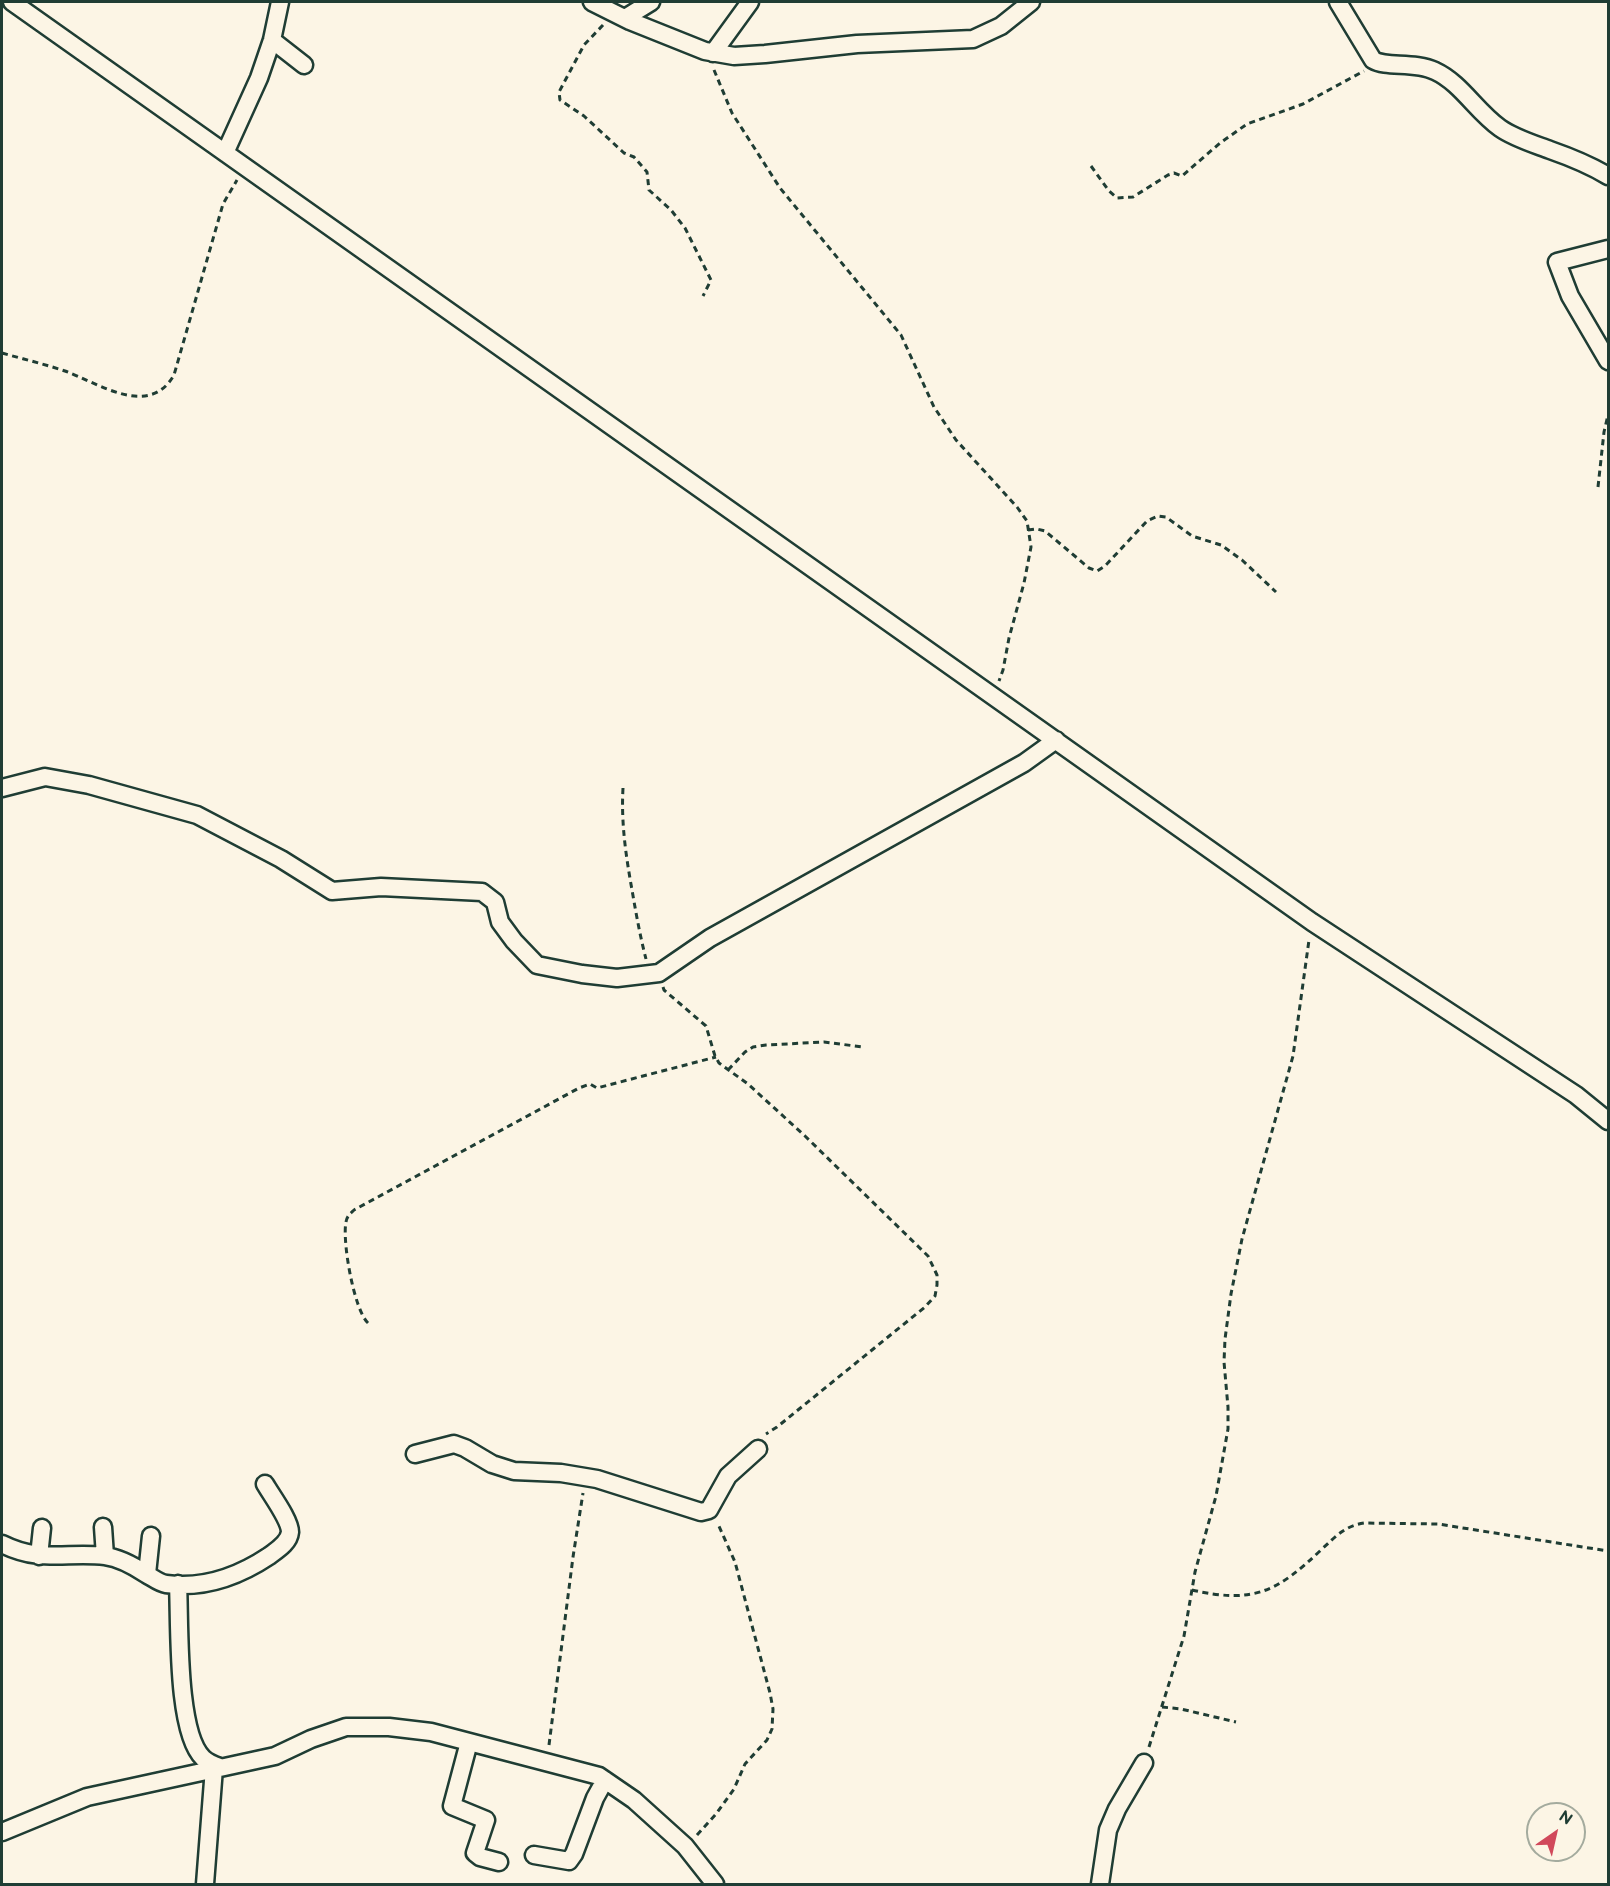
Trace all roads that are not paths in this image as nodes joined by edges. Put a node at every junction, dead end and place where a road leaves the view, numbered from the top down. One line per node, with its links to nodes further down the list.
1 (12, 2): 12 (street)
2 (280, 2): 9 (street)
3 (592, 2): 8 (street)
4 (651, 2): 8 (street)
5 (750, 2): 10 (street)
6 (1031, 2): 10 (street)
7 (1338, 2): 13 (street)
8 (620, 15): 10 (street)
9 (272, 40): 11 (street); 12 (street)
10 (713, 53)
11 (304, 65)
12 (225, 153): 16 (street)
13 (1608, 176)
14 (1608, 249): 15 (street)
15 (1608, 361)
16 (1056, 740): 17 (street); 18 (street)
17 (2, 788)
18 (1608, 1121)
19 (758, 1449): 20 (street)
20 (415, 1454)
21 (265, 1484): 29 (street)
22 (103, 1527): 27 (street)
23 (42, 1528): 26 (street)
24 (151, 1536): 28 (street)
25 (2, 1544): 26 (street)
26 (39, 1556): 27 (street)
27 (105, 1556): 28 (street)
28 (147, 1574): 29 (street)
29 (178, 1584): 32 (street)
30 (469, 1742): 32 (street); 33 (street); 36 (street)
31 (1144, 1763): 39 (street)
32 (217, 1768): 34 (street); 37 (street)
33 (605, 1780): 35 (street); 38 (street)
34 (2, 1832)
35 (534, 1855)
36 (499, 1862)
37 (205, 1884)
38 (715, 1884)
39 (1100, 1884)

